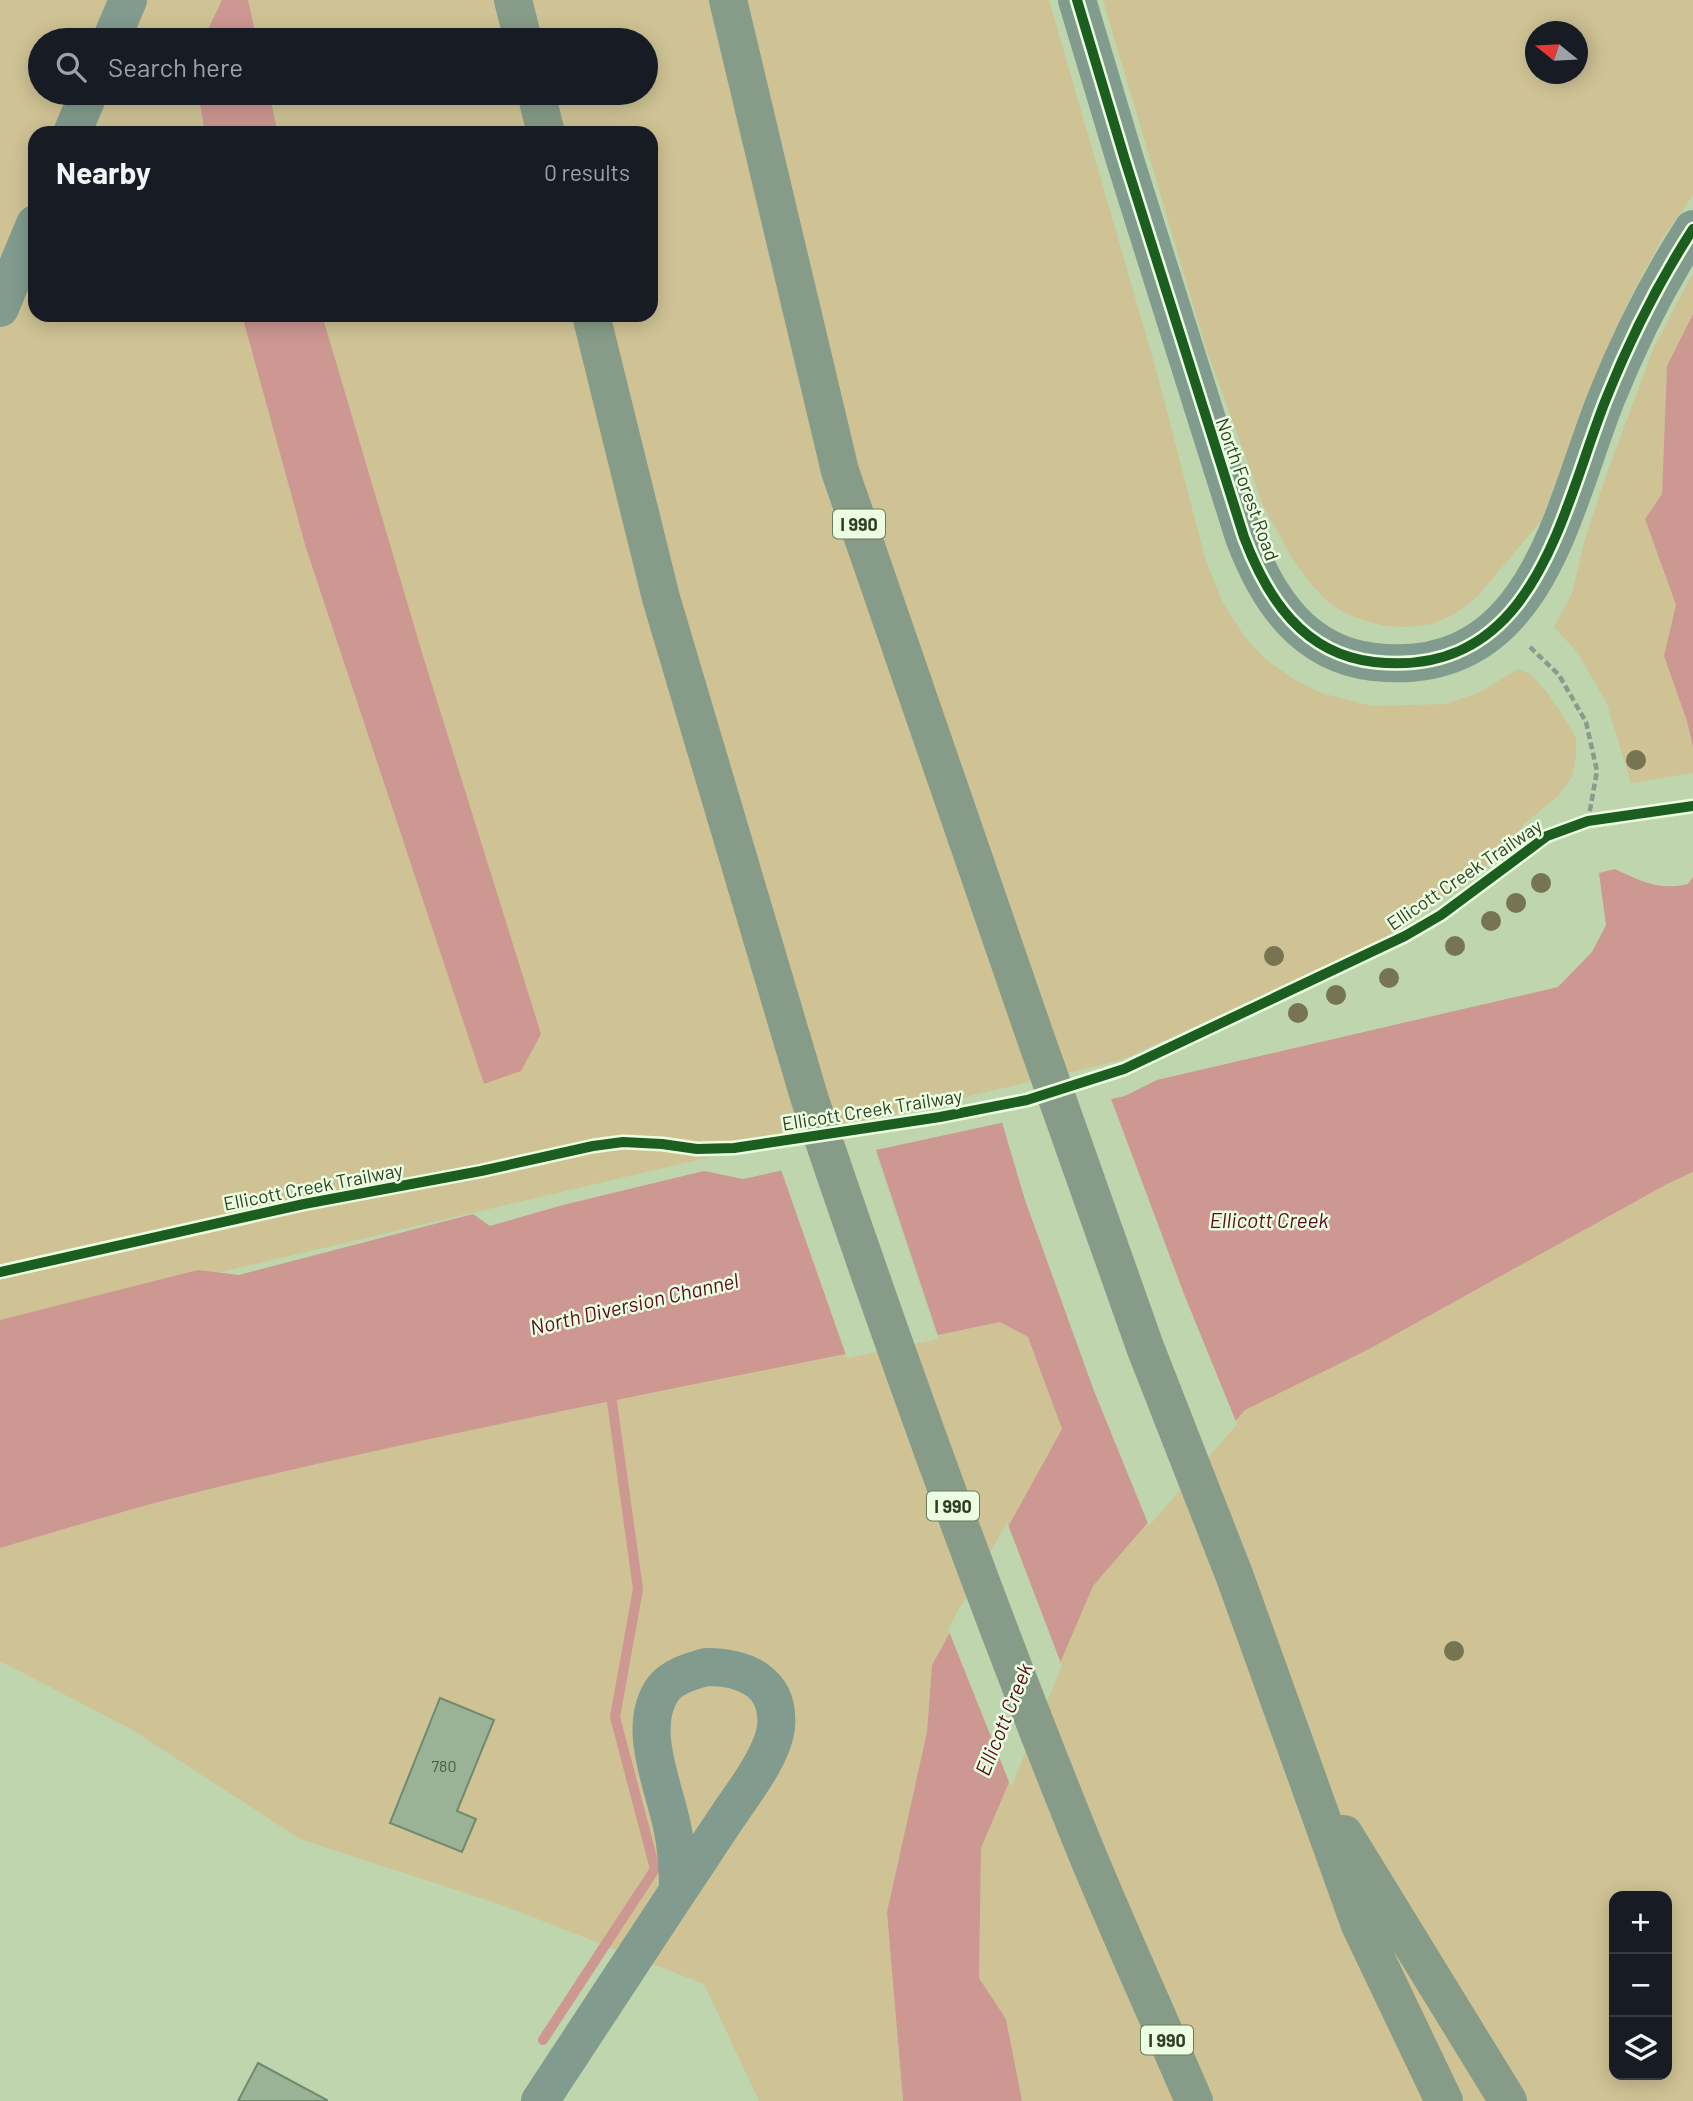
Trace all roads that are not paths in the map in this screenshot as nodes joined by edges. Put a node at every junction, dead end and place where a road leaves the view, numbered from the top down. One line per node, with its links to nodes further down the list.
1 (128, 0): 5 (street)
2 (513, 0): 6 (highway)
3 (727, 0): 15 (highway, I 990)
4 (1077, 0): 11 (street, North Forest Road)
5 (116, 28)
6 (520, 28)
7 (84, 105): 9 (street)
8 (539, 105): 10 (highway)
9 (75, 126)
10 (543, 126)
11 (1693, 229)
12 (28, 241): 13 (street)
13 (0, 308)
14 (592, 322): 18 (highway, I 990)
15 (1301, 1764): 19 (highway, I 990); 20 (highway)
16 (678, 1891): 16 (street); 17 (street)
17 (540, 2101)
18 (1194, 2101)
19 (1444, 2101)
20 (1507, 2101)

